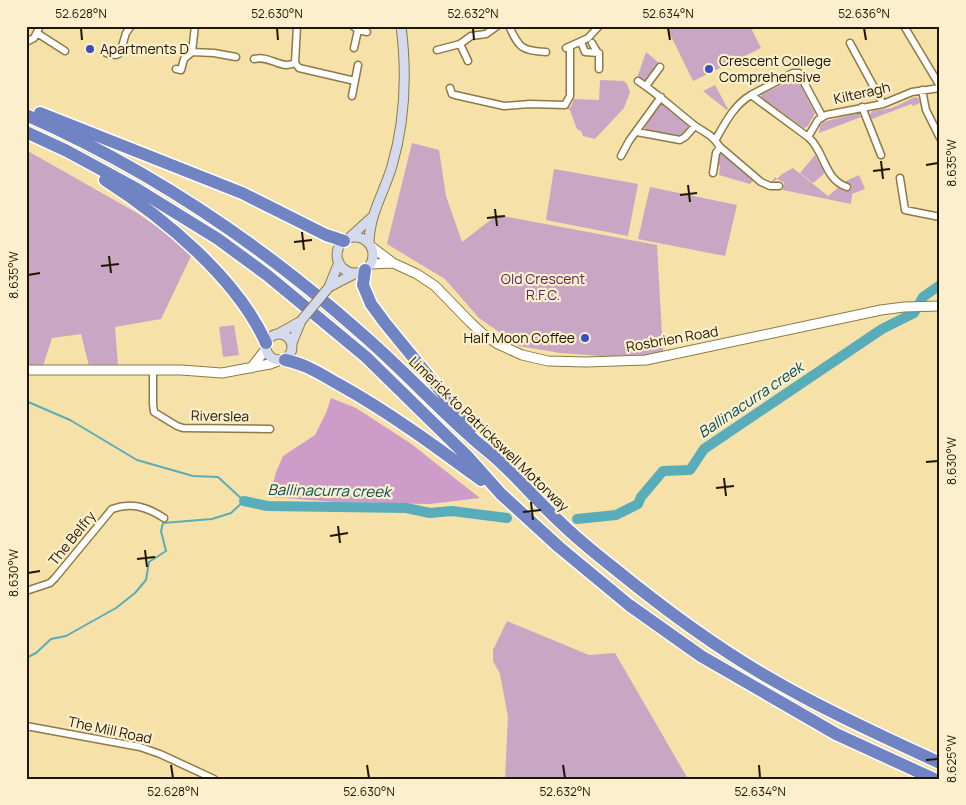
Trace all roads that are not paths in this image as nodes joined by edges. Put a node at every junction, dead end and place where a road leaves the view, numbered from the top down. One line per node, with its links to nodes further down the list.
1 (40, 26): 12 (street)
2 (131, 26): 23 (street)
3 (195, 26): 21 (street)
4 (297, 26): 28 (street)
5 (401, 26): 62 (main road)
6 (498, 26): 17 (street)
7 (509, 26): 22 (street)
8 (599, 26): 14 (street)
9 (904, 26): 36 (street)
10 (355, 28): 11 (street); 18 (street)
11 (367, 32)
12 (37, 33): 13 (street); 20 (street)
13 (26, 42)
14 (581, 42): 24 (street); 37 (street)
15 (850, 42): 42 (street)
16 (592, 43): 24 (street)
17 (460, 44): 19 (street); 27 (street)
18 (354, 48)
19 (438, 50)
20 (65, 51)
21 (192, 52): 25 (street); 31 (street)
22 (546, 52)
23 (106, 53)
24 (598, 53): 32 (street)
25 (236, 57)
26 (254, 59): 28 (street)
27 (468, 61)
28 (295, 63): 33 (street)
29 (358, 65): 33 (street)
30 (660, 67): 35 (street)
31 (176, 69)
32 (599, 69)
33 (355, 81): 40 (street)
34 (638, 81): 35 (street)
35 (646, 86): 41 (street)
36 (940, 87): 38 (street, Kilteragh)
37 (450, 88)
38 (922, 90): 42 (street, Kilteragh); 51 (street)
39 (751, 95): 46 (street); 50 (street); 53 (street)
40 (352, 96)
41 (661, 97): 47 (street); 49 (street)
42 (883, 104): 44 (street, Kilteragh)
43 (26, 107): 63 (highway)
44 (862, 107): 46 (street, Kilteragh); 55 (street)
45 (26, 115): 79 (highway, Limerick to Patrickswell Motorway)
46 (822, 116): 50 (street, Kilteragh)
47 (694, 126): 49 (street); 53 (street)
48 (26, 132): 80 (highway)
49 (637, 132): 56 (street)
50 (808, 137): 60 (street)
51 (940, 138)
52 (26, 139): 73 (highway)
53 (716, 139): 54 (street)
54 (720, 147): 57 (street); 59 (street)
55 (881, 154)
56 (622, 156)
57 (713, 173)
58 (900, 178): 61 (street)
59 (779, 186)
60 (848, 187)
61 (940, 217)
62 (372, 218): 63 (main road); 64 (main road)
63 (347, 239): 64 (main road); 65 (main road)
64 (370, 245): 66 (street, Rosbrien Road); 67 (main road)
65 (339, 262): 67 (main road); 68 (main road)
66 (393, 263): 67 (street, Rosbrien Road); 69 (street, Rosbrien Road)
67 (364, 269): 68 (main road); 79 (highway)
68 (330, 287): 70 (main road, bridge)
69 (940, 306)
70 (301, 321): 71 (main road); 72 (main road)
71 (278, 334): 72 (main road); 73 (main road)
72 (292, 343): 74 (main road)
73 (266, 346): 74 (main road); 75 (street)
74 (281, 360): 75 (street); 80 (highway)
75 (251, 368): 77 (street)
76 (26, 370): 77 (street)
77 (153, 371): 78 (street, Riverslea)
78 (270, 429)
79 (498, 460): 84 (highway, Limerick to Patrickswell Motorway)
80 (501, 494): 86 (highway)
81 (164, 518): 82 (street, The Belfry)
82 (26, 591)
83 (26, 726): 85 (street, The Mill Road)
84 (940, 763)
85 (214, 779)
86 (934, 779)

